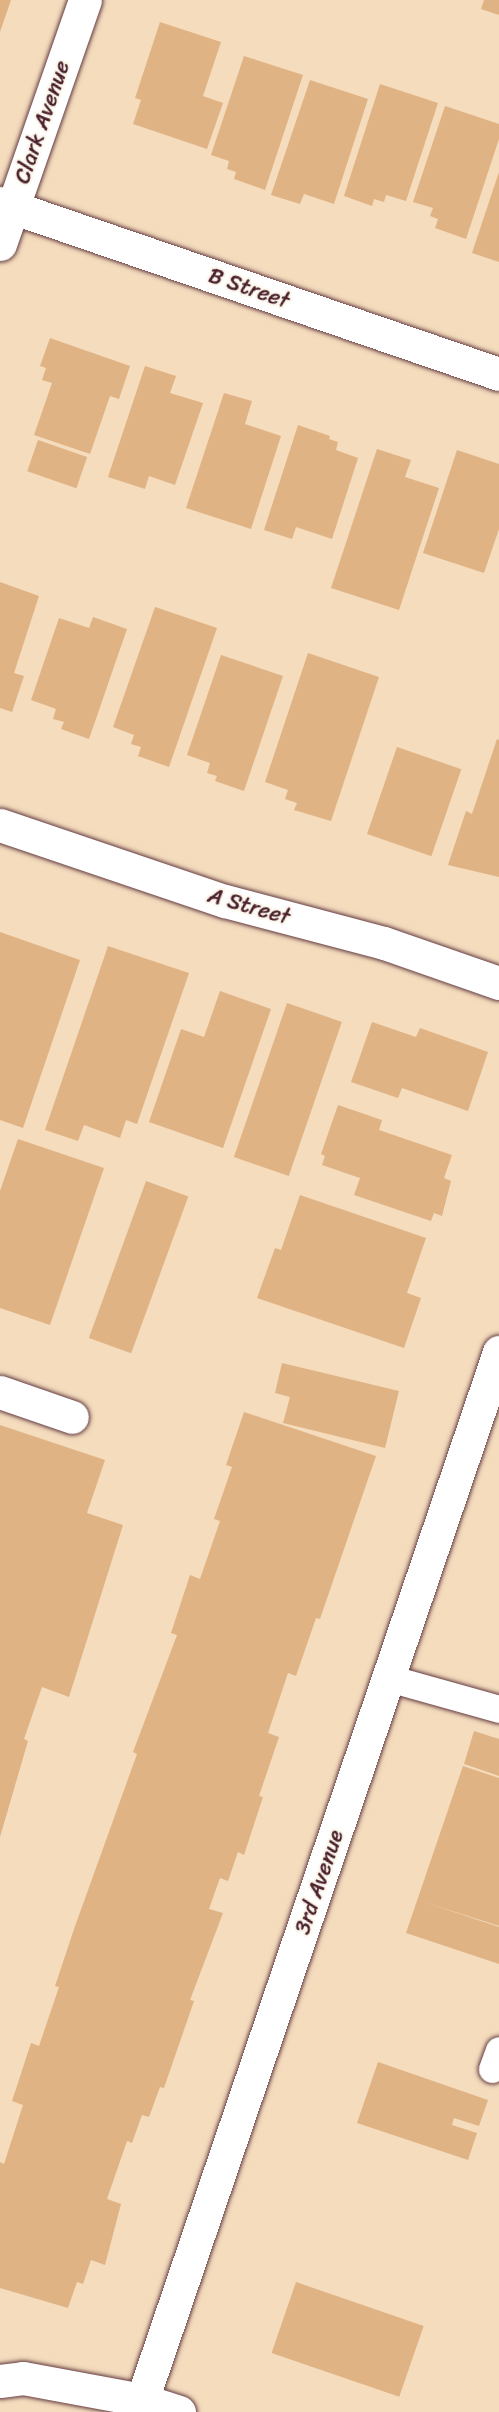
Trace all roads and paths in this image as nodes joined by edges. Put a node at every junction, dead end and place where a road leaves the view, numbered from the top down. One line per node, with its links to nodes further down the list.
1 (85, 0): 2 (street, Clark Avenue)
2 (6, 205): 3 (street, Clark Avenue); 4 (street, B Street)
3 (0, 244)
4 (499, 374)
5 (0, 825): 6 (street, A Street)
6 (499, 983)
7 (499, 1352): 10 (street, 3rd Avenue)
8 (0, 1392): 9 (street)
9 (72, 1417)
10 (388, 1678): 11 (lane); 13 (street, 3rd Avenue)
11 (499, 1709)
12 (0, 2381): 13 (street)
13 (140, 2406): 14 (street)
14 (179, 2412)

